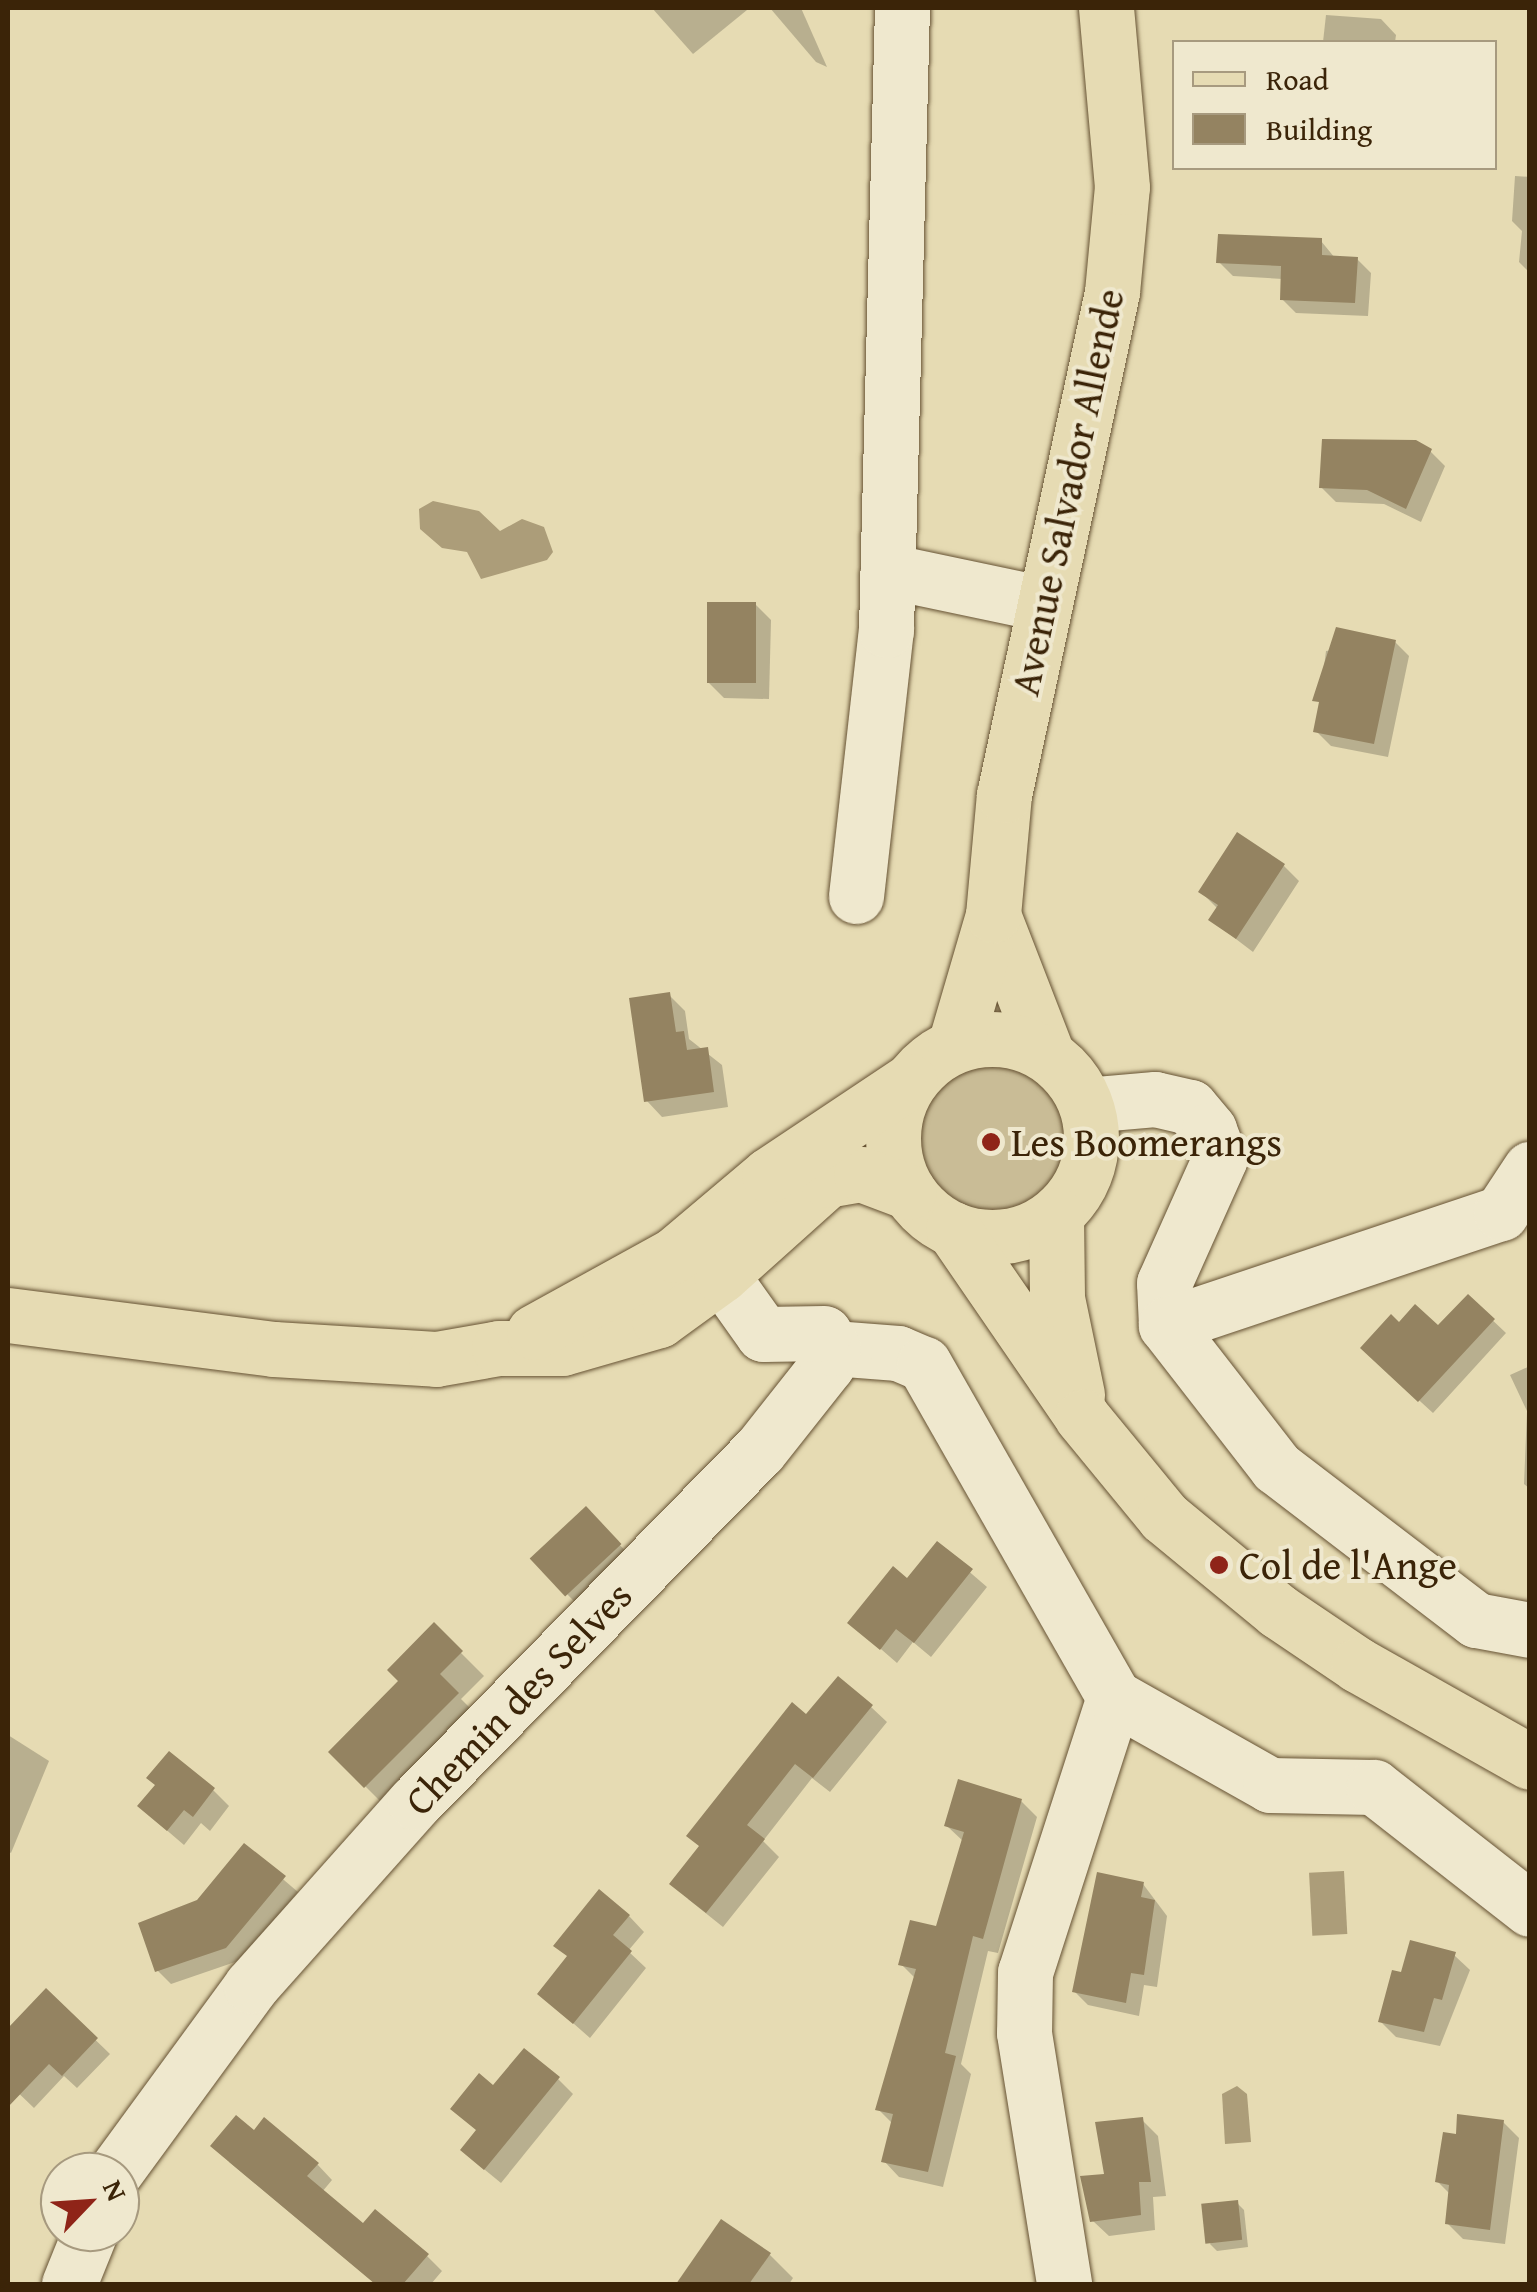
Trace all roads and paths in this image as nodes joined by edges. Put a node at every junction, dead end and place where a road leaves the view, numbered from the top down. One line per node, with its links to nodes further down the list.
1 (902, 8): 3 (street)
2 (1106, 8): 4 (main road, Avenue Salvador Allende)
3 (888, 571): 4 (street); 5 (street)
4 (1045, 604): 6 (main road, Avenue Salvador Allende)
5 (856, 896)
6 (993, 915): 7 (main road, Avenue Salvador Allende); 8 (main road, Avenue Salvador Allende)
7 (955, 1045): 8 (main road); 9 (main road)
8 (1046, 1054): 10 (main road)
9 (910, 1081): 12 (main road); 13 (main road)
10 (1086, 1105): 14 (main road); 18 (street)
11 (1530, 1169): 18 (street)
12 (769, 1175): 16 (street); 19 (main road)
13 (909, 1192): 15 (main road); 16 (main road)
14 (1056, 1215): 15 (main road); 21 (main road)
15 (953, 1229): 21 (main road)
16 (722, 1275): 19 (main road); 20 (street)
17 (8, 1315): 19 (main road)
18 (1166, 1325): 22 (street)
19 (499, 1348)
20 (833, 1348): 23 (street); 26 (street, Chemin des Selves)
21 (1082, 1417): 24 (main road)
22 (1530, 1630)
23 (1114, 1697): 25 (street); 29 (street)
24 (1530, 1762)
25 (1530, 1910)
26 (130, 2152)
27 (82, 2252): 28 (street)
28 (69, 2284)
29 (1064, 2284)

